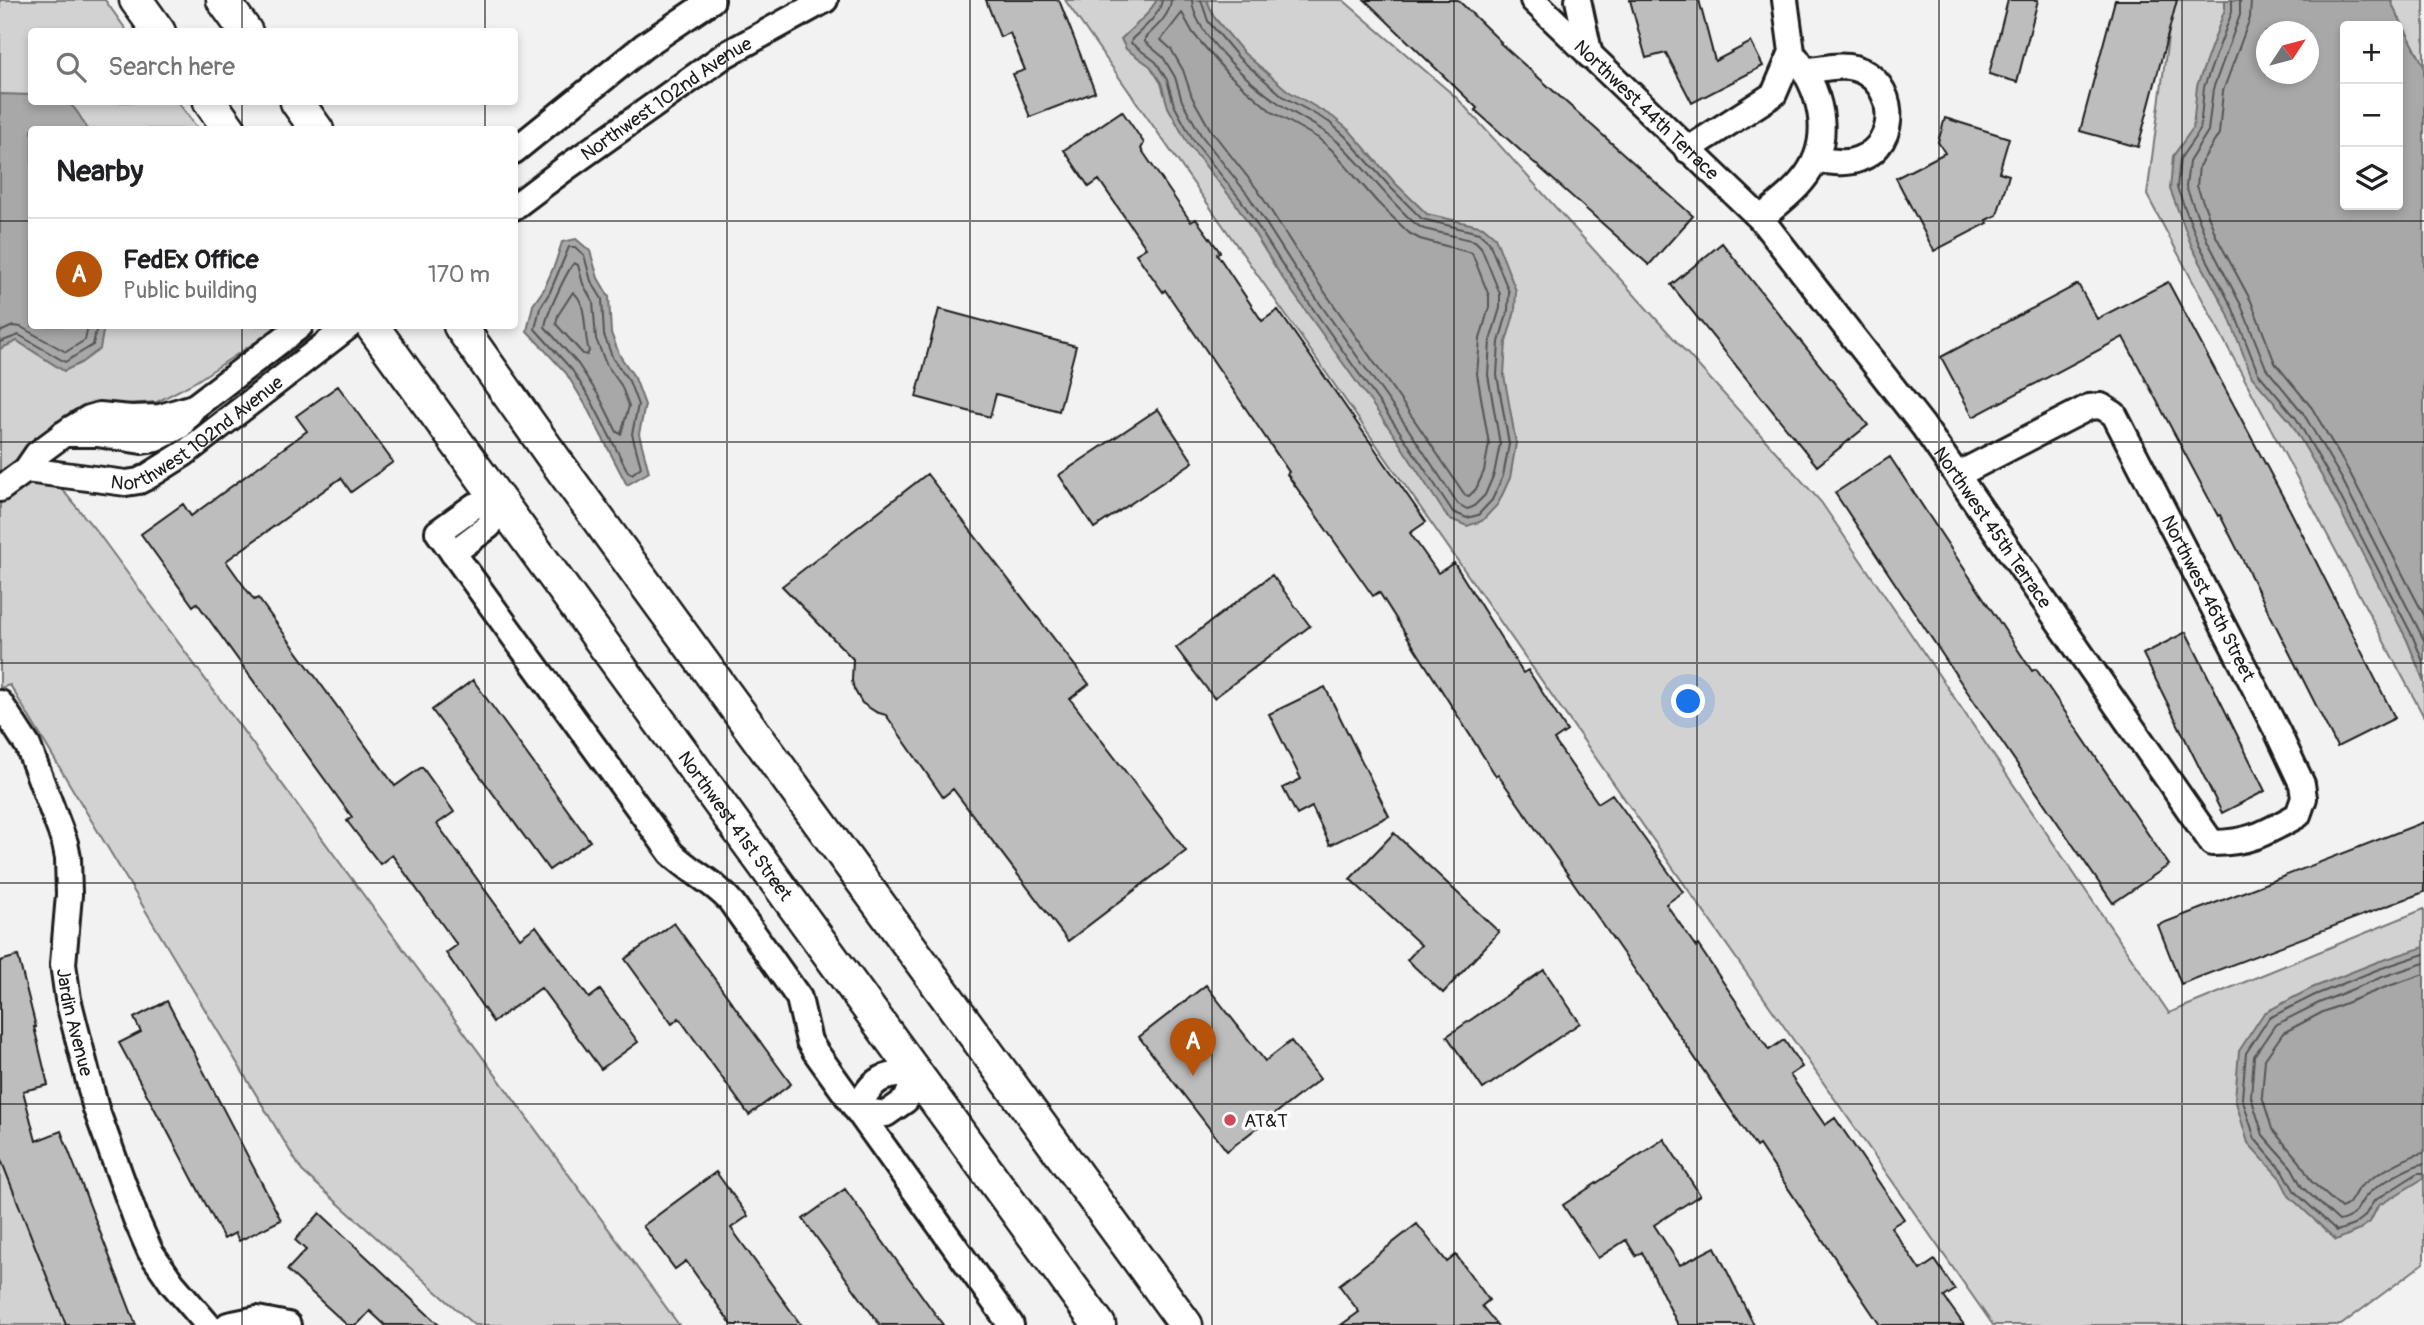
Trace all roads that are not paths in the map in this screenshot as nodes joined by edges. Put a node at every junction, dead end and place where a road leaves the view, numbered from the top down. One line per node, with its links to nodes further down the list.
1 (136, 0): 8 (main road)
2 (223, 0): 9 (main road)
3 (712, 0): 16 (street)
4 (825, 0): 19 (street, Northwest 102nd Avenue)
5 (1533, 0): 10 (street, Northwest 44th Terrace)
6 (1578, 0): 10 (street)
7 (1785, 0): 11 (street)
8 (156, 28)
9 (243, 28)
10 (1591, 57): 17 (street, Northwest 44th Terrace)
11 (1798, 62): 17 (street); 18 (street); 18 (street)
12 (212, 105): 14 (main road)
13 (299, 105): 15 (main road)
14 (227, 126)
15 (314, 126)
16 (518, 148)
17 (1687, 150): 20 (street, Northwest 44th Terrace)
18 (1816, 160): 20 (street)
19 (518, 204)
20 (1761, 219): 30 (street, Northwest 45th Terrace)
21 (296, 329): 25 (street, Northwest 102nd Avenue)
22 (345, 329): 31 (street, Northwest 102nd Avenue)
23 (374, 329): 33 (main road, Northwest 41st Street)
24 (462, 329): 44 (main road)
25 (194, 407): 26 (street, Northwest 102nd Avenue); 27 (street, Northwest 102nd Avenue)
26 (74, 434): 27 (street, Northwest 102nd Avenue); 28 (street, Northwest 102nd Avenue); 29 (street)
27 (142, 441): 31 (street)
28 (26, 470): 29 (street, Northwest 102nd Avenue); 32 (street, Northwest 102nd Avenue)
29 (76, 475): 31 (street, Northwest 102nd Avenue)
30 (1956, 475): 36 (street, Northwest 45th Terrace); 36 (street, Northwest 46th Street)
31 (142, 480)
32 (0, 489)
33 (500, 500): 34 (street); 34 (street); 37 (main road, Northwest 41st Street)
34 (453, 553): 38 (street)
35 (0, 703): 39 (street, Jardin Avenue)
36 (2212, 843)
37 (917, 1073): 38 (street); 43 (main road, Northwest 41st Street)
38 (858, 1110): 42 (street)
39 (208, 1325)
40 (228, 1325): 41 (street)
41 (288, 1325)
42 (1011, 1325)
43 (1099, 1325)
44 (1186, 1325)

